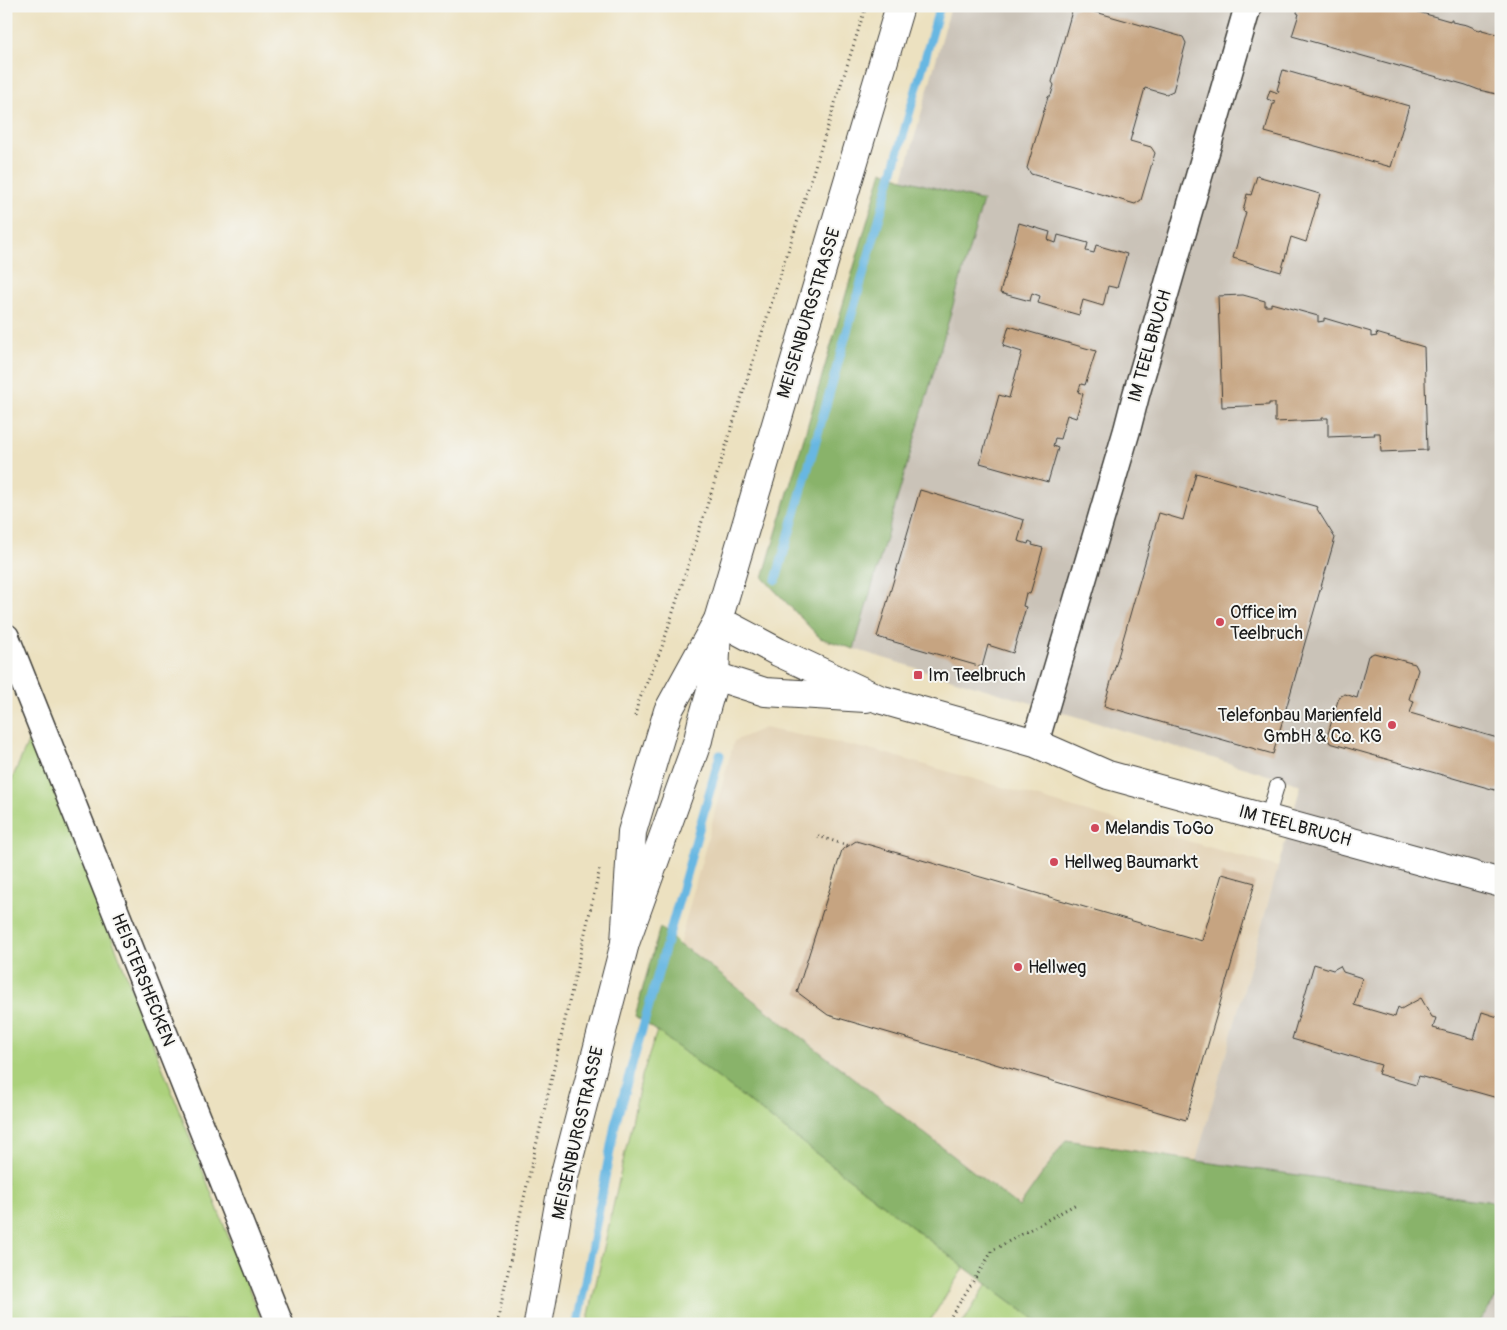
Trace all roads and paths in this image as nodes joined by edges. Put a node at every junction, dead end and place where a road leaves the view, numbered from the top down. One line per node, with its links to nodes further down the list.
1 (900, 6): 3 (main road, MEISENBURGSTRASSE)
2 (1248, 6): 7 (street, IM TEELBRUCH)
3 (718, 620): 5 (main road, MEISENBURGSTRASSE); 6 (main road, IM TEELBRUCH)
4 (6, 636): 15 (street, HEISTERSHECKEN)
5 (703, 673): 6 (main road, IM TEELBRUCH); 13 (main road, MEISENBURGSTRASSE); 13 (main road, MEISENBURGSTRASSE)
6 (879, 699): 7 (main road, IM TEELBRUCH)
7 (1035, 744): 9 (main road, IM TEELBRUCH)
8 (1277, 786): 9 (lane)
9 (1267, 819): 12 (main road, IM TEELBRUCH)
10 (818, 836): 11 (path)
11 (849, 846)
12 (1501, 883)
13 (625, 943): 16 (main road, MEISENBURGSTRASSE)
14 (1078, 1203): 17 (path)
15 (280, 1324)
16 (538, 1324)
17 (946, 1324)

